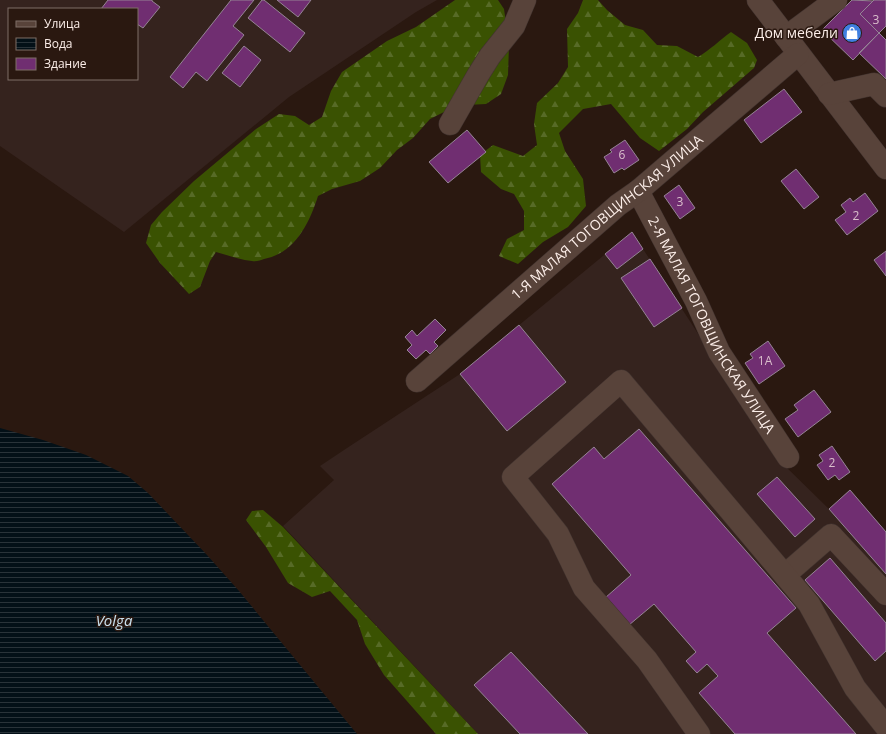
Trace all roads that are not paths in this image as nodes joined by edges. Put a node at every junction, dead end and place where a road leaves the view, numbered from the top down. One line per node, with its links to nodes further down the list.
1 (525, 0): 7 (street)
2 (758, 0): 4 (street)
3 (836, 0): 4 (street, 1-Я МАЛАЯ ТОГОВЩИНСКАЯ УЛИЦА)
4 (792, 45): 5 (street); 9 (street, 1-Я МАЛАЯ ТОГОВЩИНСКАЯ УЛИЦА)
5 (829, 94): 6 (street); 8 (street)
6 (886, 96)
7 (450, 124)
8 (886, 168)
9 (638, 191): 10 (street, 1-Я МАЛАЯ ТОГОВЩИНСКАЯ УЛИЦА); 11 (street, 2-Я МАЛАЯ ТОГОВЩИНСКАЯ УЛИЦА)
10 (417, 381)
11 (788, 457)
12 (786, 576): 13 (street); 14 (street); 15 (street)
13 (886, 594)
14 (886, 726)
15 (699, 734)

